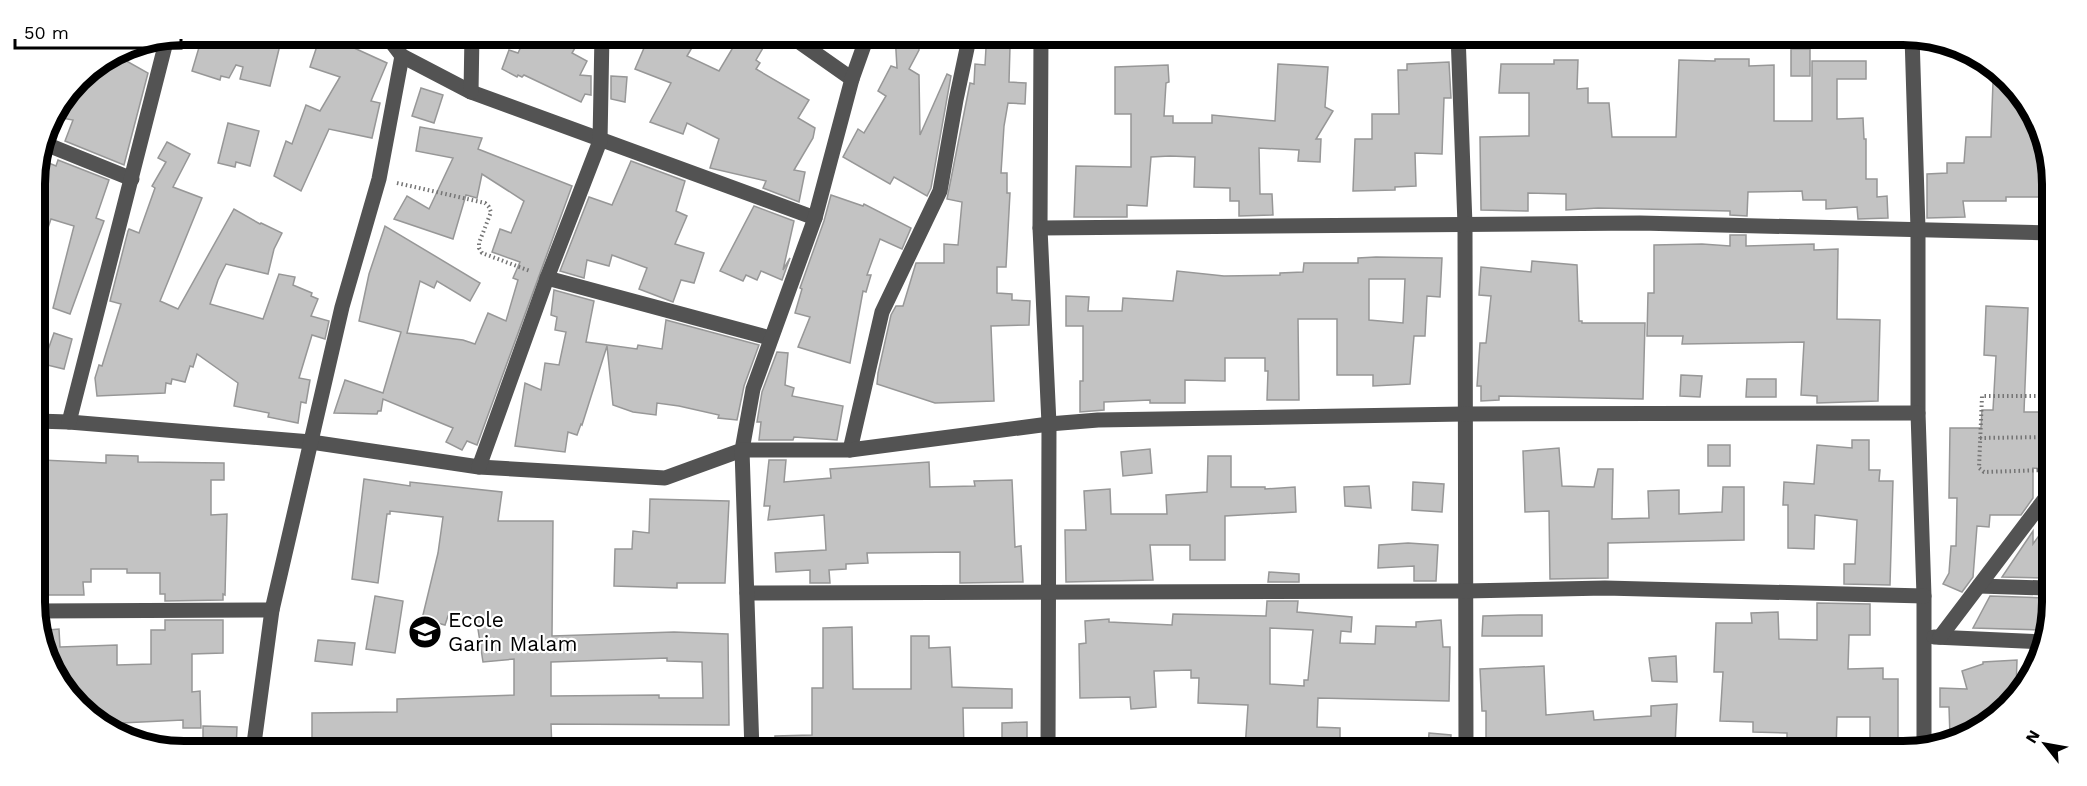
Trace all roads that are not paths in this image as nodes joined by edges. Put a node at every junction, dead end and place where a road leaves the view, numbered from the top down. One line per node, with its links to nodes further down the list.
1 (393, 45): 11 (street)
2 (472, 45): 13 (street)
3 (602, 45): 14 (street)
4 (804, 45): 12 (street)
5 (864, 45): 12 (street)
6 (968, 45): 31 (street)
7 (1041, 45): 19 (street)
8 (1458, 45): 18 (street)
9 (165, 46): 16 (street)
10 (1912, 46): 20 (street)
11 (402, 56): 13 (street); 29 (street)
12 (852, 78): 17 (street)
13 (471, 92): 14 (street)
14 (600, 141): 17 (street); 22 (street)
15 (51, 146): 16 (street)
16 (132, 179): 27 (street)
17 (815, 218): 23 (street)
18 (1465, 225): 19 (street); 20 (street); 25 (street)
19 (1040, 228): 28 (street)
20 (1918, 229): 21 (street); 24 (street)
21 (2042, 233)
22 (547, 278): 23 (street); 32 (street)
23 (770, 338): 30 (street)
24 (1918, 413): 25 (street); 39 (street)
25 (1464, 414): 28 (street); 36 (street)
26 (45, 422): 27 (street)
27 (69, 422): 29 (street)
28 (1049, 424): 31 (street); 37 (street)
29 (311, 442): 32 (street); 40 (street)
30 (742, 450): 31 (street); 32 (street); 38 (street)
31 (850, 450)
32 (479, 467)
33 (2042, 503): 34 (street)
34 (1979, 586): 35 (street); 43 (street)
35 (2042, 588)
36 (1466, 591): 37 (street); 39 (street); 49 (street)
37 (1048, 593): 38 (street); 48 (street)
38 (747, 594): 47 (street)
39 (1924, 596): 42 (street)
40 (272, 610): 41 (street); 46 (street)
41 (45, 611)
42 (1924, 637): 43 (street); 45 (street)
43 (1940, 637): 44 (street)
44 (2036, 642)
45 (1924, 739)
46 (254, 741)
47 (752, 741)
48 (1048, 741)
49 (1466, 741)

